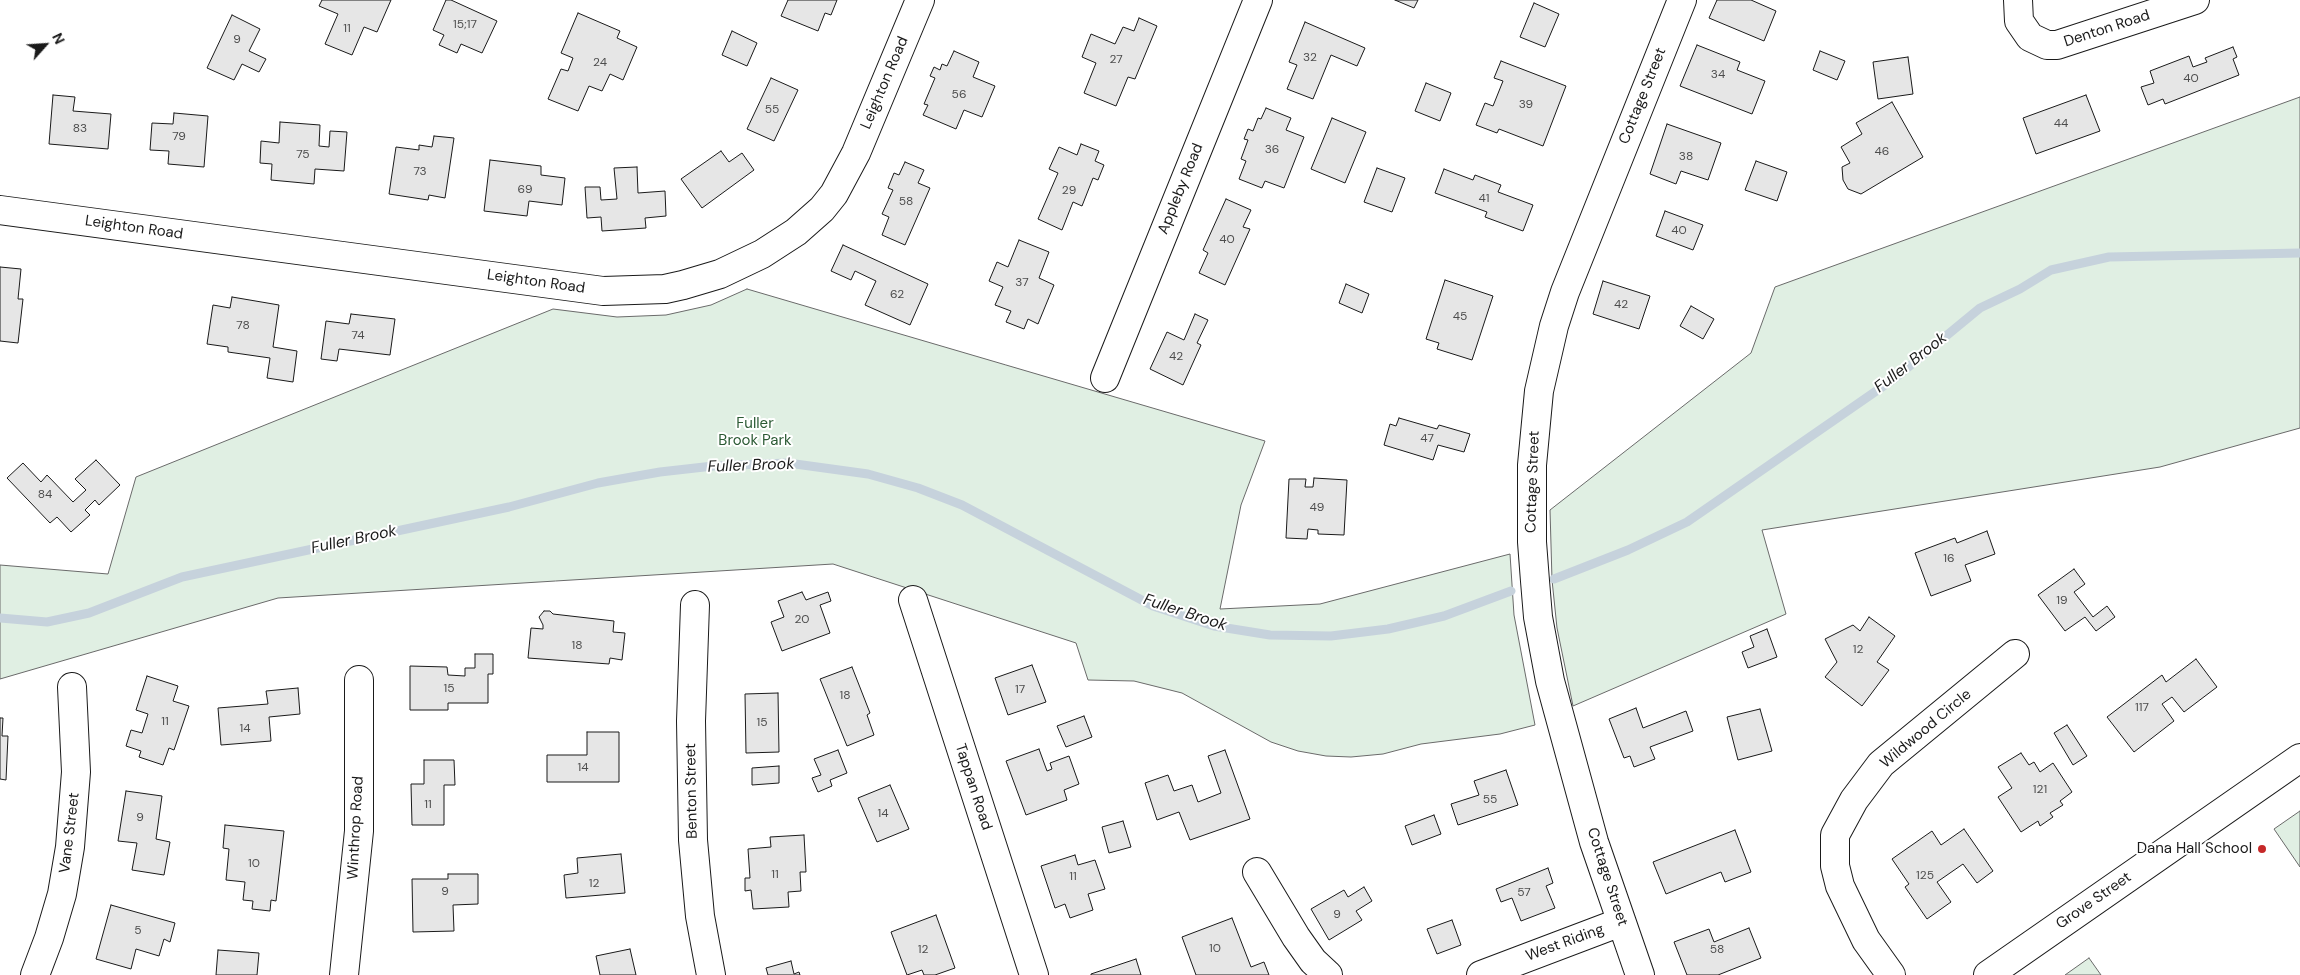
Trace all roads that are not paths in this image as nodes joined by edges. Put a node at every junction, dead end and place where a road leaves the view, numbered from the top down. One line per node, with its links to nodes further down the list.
1 (920, 0): 6 (street, Leighton Road)
2 (1258, 0): 7 (street, Appleby Road)
3 (1682, 0): 15 (street, Cottage Street)
4 (2018, 0): 5 (street, Denton Road)
5 (2194, 0)
6 (0, 210)
7 (1105, 378)
8 (913, 600): 19 (street, Tappan Road)
9 (696, 605): 18 (street, Benton Street)
10 (2015, 654): 23 (street, Wildwood Circle)
11 (359, 680): 17 (street, Winthrop Road)
12 (72, 687): 16 (street, Vane Street)
13 (2300, 758): 24 (street, Grove Street)
14 (1257, 872): 20 (street)
15 (1622, 922): 21 (street, West Riding); 22 (street, Cottage Street)
16 (35, 975)
17 (344, 975)
18 (711, 975)
19 (1034, 975)
20 (1328, 975)
21 (1481, 975)
22 (1640, 975)
23 (1890, 975)
24 (1988, 975)

